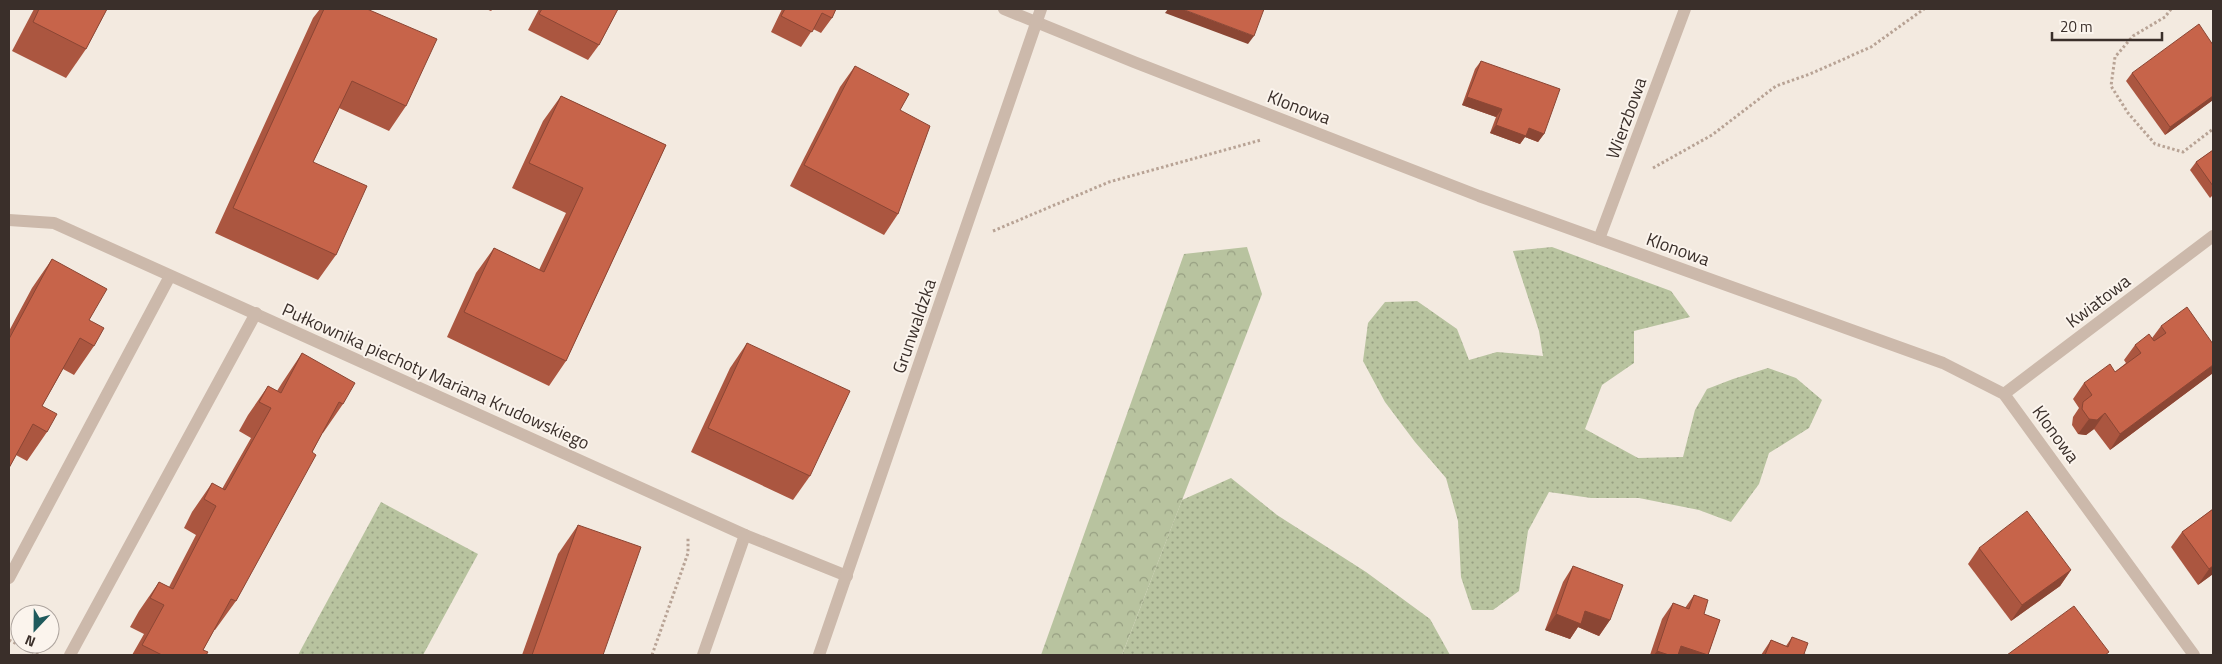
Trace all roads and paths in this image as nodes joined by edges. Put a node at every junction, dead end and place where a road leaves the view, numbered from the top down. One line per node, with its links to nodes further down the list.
1 (1004, 9): 6 (street, Klonowa)
2 (1042, 9): 6 (street, Grunwaldzka)
3 (1685, 9): 9 (street, Wierzbowa)
4 (1924, 9): 9 (path)
5 (2171, 9): 8 (path)
6 (1037, 22): 7 (street, Klonowa); 11 (street, Grunwaldzka)
7 (1284, 120): 11 (path); 13 (street, Klonowa)
8 (2213, 129)
9 (1628, 163): 13 (street, Wierzbowa)
10 (9, 220): 14 (street, Pułkownika piechoty Mariana Krudowskiego)
11 (966, 228): 19 (street, Grunwaldzka)
12 (2213, 236): 16 (street, Kwiatowa)
13 (1599, 239): 16 (street, Klonowa)
14 (170, 276): 15 (street, Pułkownika piechoty Mariana Krudowskiego); 20 (street)
15 (256, 313): 17 (street, Pułkownika piechoty Mariana Krudowskiego); 23 (street)
16 (2004, 394): 27 (street, Klonowa)
17 (745, 535): 19 (street, Pułkownika piechoty Mariana Krudowskiego); 25 (street)
18 (688, 538): 24 (path)
19 (847, 576): 26 (street, Grunwaldzka)
20 (9, 578)
21 (9, 640): 22 (path)
22 (39, 655)
23 (70, 655)
24 (652, 655)
25 (703, 655)
26 (819, 655)
27 (2194, 655)

